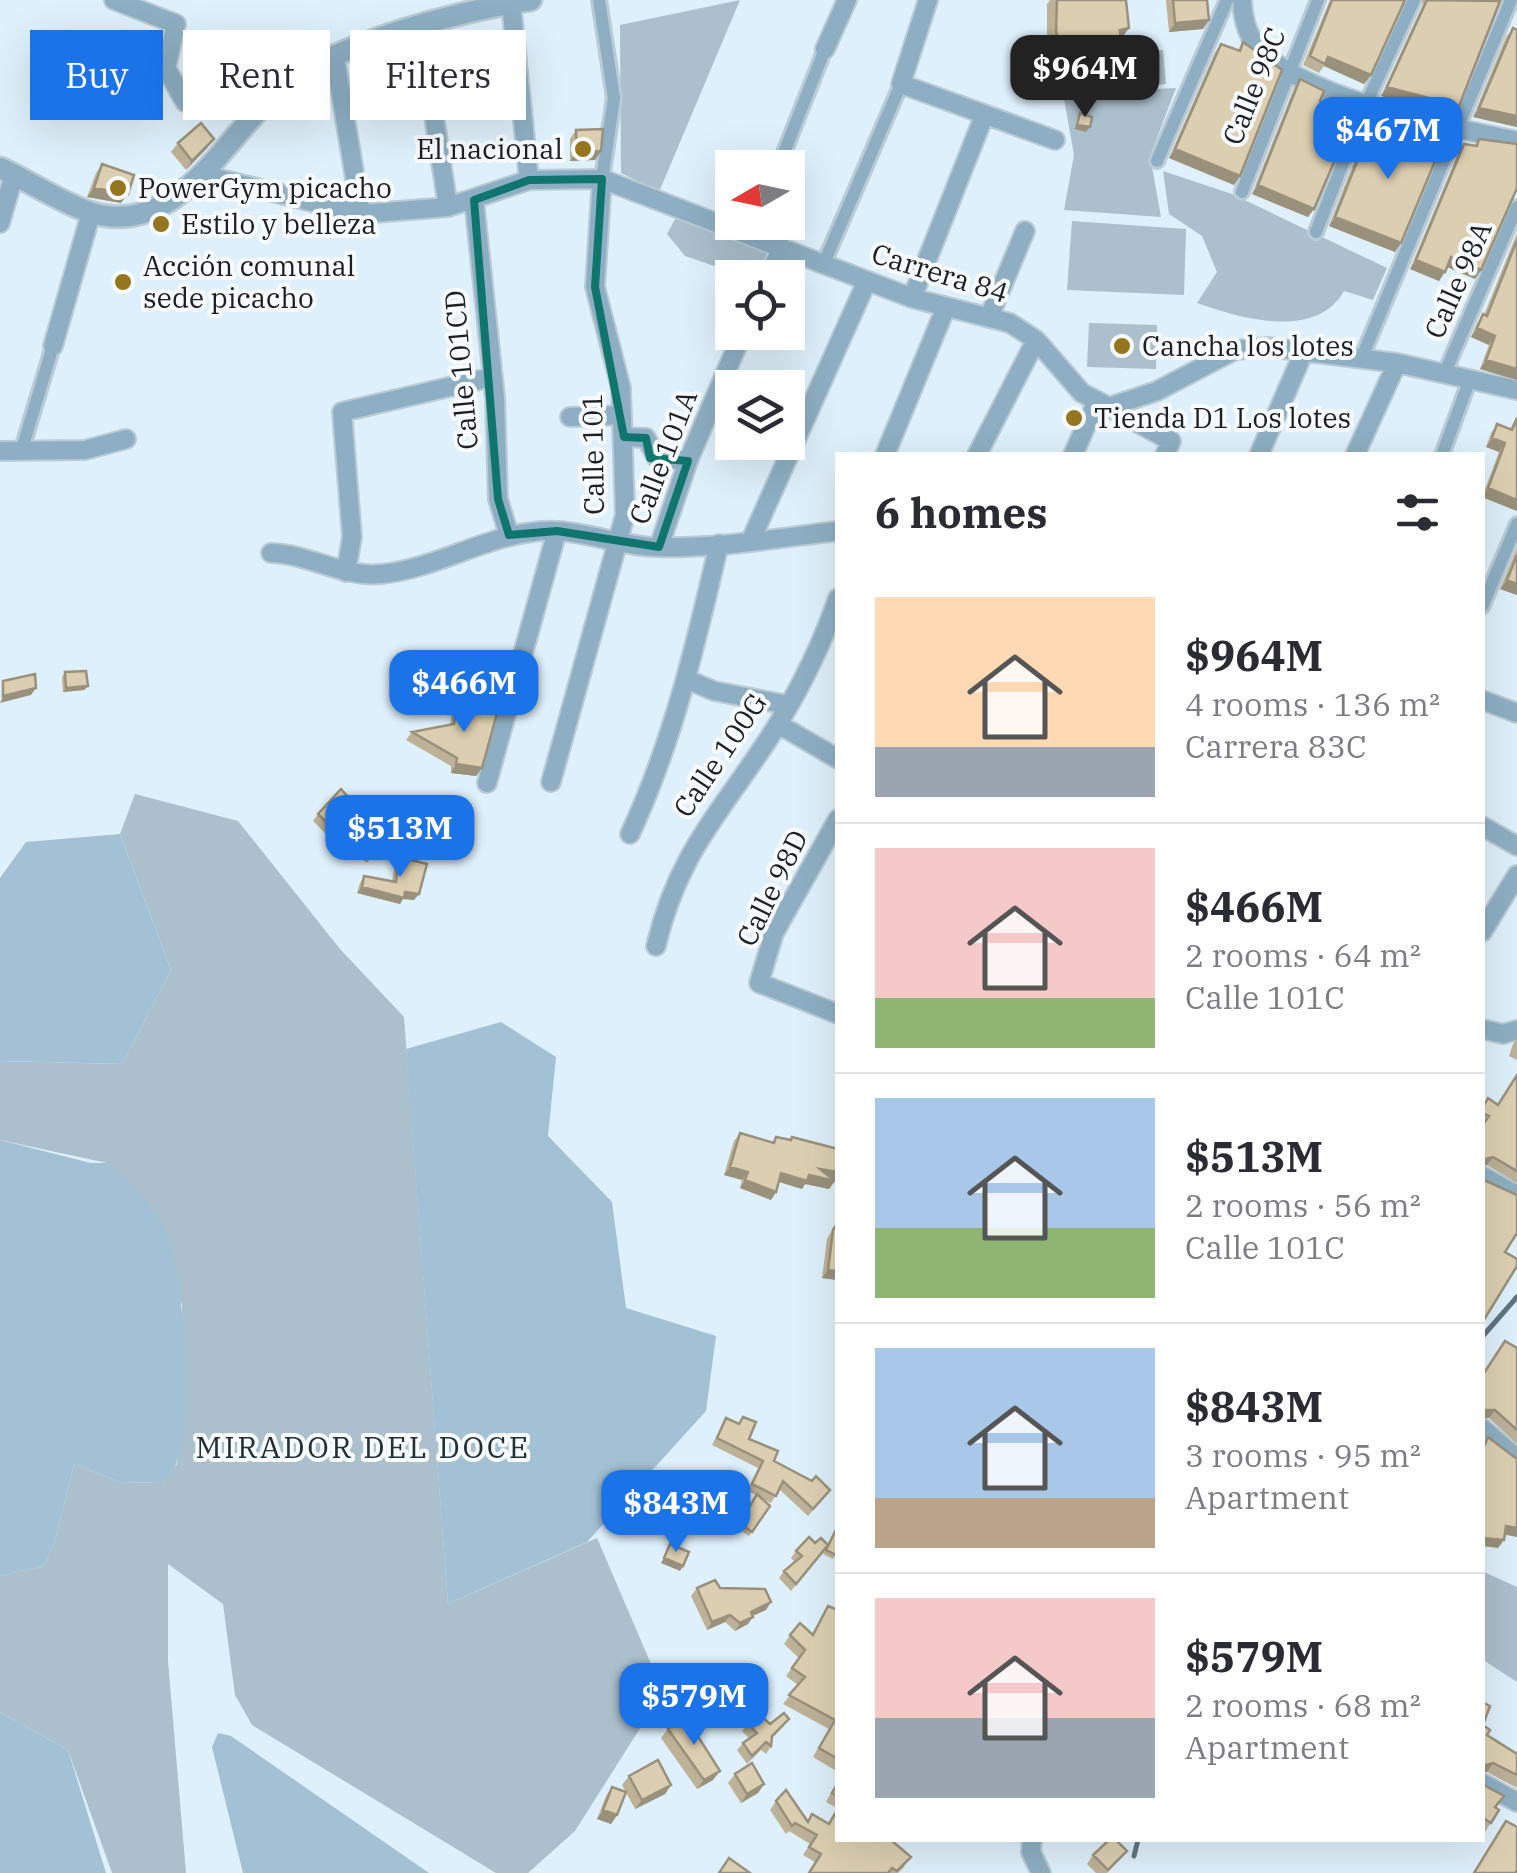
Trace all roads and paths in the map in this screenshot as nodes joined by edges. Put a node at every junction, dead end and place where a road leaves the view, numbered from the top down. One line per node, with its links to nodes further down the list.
1 (114, 0): 17 (street)
2 (599, 0): 28 (street)
3 (847, 0): 12 (street)
4 (928, 0): 16 (street)
5 (1227, 0): 25 (street, Calle 98C)
6 (1242, 0): 15 (street)
7 (1318, 0): 15 (street, Calle 98C)
8 (1414, 0): 18 (street)
9 (1512, 0): 21 (street)
10 (521, 2): 11 (street); 29 (street)
11 (420, 24): 13 (street); 32 (street)
12 (826, 49): 24 (street)
13 (335, 58): 14 (street); 35 (street)
14 (330, 61)
15 (1290, 72): 18 (street); 30 (street, Calle 98C)
16 (901, 84): 19 (street); 43 (street)
17 (183, 98)
18 (1366, 104): 21 (street); 39 (street)
19 (984, 116): 22 (street); 45 (street)
20 (252, 120): 27 (street)
21 (1456, 125): 23 (street); 52 (street)
22 (1054, 140)
23 (1517, 141)
24 (785, 150)
25 (1157, 161)
26 (7, 172): 34 (street); 37 (street)
27 (204, 176): 34 (street); 35 (street, Carrera 84)
28 (602, 179): 29 (street, Carrera 84); 36 (street, Carrera 84); 59 (street, Calle 101)
29 (529, 180): 31 (street, Carrera 84)
30 (1242, 192)
31 (474, 200): 32 (street, Carrera 84); 55 (street, Calle 101CD)
32 (448, 207): 35 (street, Carrera 84)
33 (1517, 207): 54 (street, Calle 98A)
34 (91, 213): 49 (street)
35 (361, 214)
36 (715, 215)
37 (0, 223)
38 (1026, 231): 47 (street)
39 (1316, 232)
40 (772, 240): 41 (street, Carrera 84)
41 (782, 247): 42 (street); 43 (street, Carrera 84)
42 (776, 260)
43 (824, 263): 44 (street, Carrera 84)
44 (866, 281): 45 (street, Carrera 84); 77 (street)
45 (912, 298): 46 (street, Carrera 84)
46 (946, 306): 47 (street, Carrera 84); 66 (street)
47 (990, 315): 48 (street, Carrera 84)
48 (1036, 340): 58 (street, Carrera 84); 67 (street)
49 (53, 346): 64 (street)
50 (735, 350): 72 (street, Calle 101A)
51 (1305, 350): 52 (street); 58 (street); 69 (street)
52 (1362, 357): 53 (street)
53 (1397, 363): 54 (street); 70 (street)
54 (1444, 372): 56 (street)
55 (492, 377): 76 (street, Calle 101CD); 82 (street)
56 (1470, 379): 57 (street); 71 (street)
57 (1517, 390)
58 (1102, 405): 63 (street, Carrera 84); 68 (street)
59 (622, 415): 60 (street); 61 (street, Calle 101)
60 (570, 417)
61 (624, 436): 72 (street); 79 (street, Calle 101)
62 (126, 438): 64 (street)
63 (1168, 448)
64 (22, 449): 65 (street)
65 (0, 451)
66 (885, 452)
67 (979, 452)
68 (1074, 452)
69 (1260, 452)
70 (1356, 452)
71 (1443, 452)
72 (688, 461): 80 (street, Calle 101A)
73 (1517, 524): 83 (street)
74 (557, 531): 76 (street); 79 (street); 92 (street)
75 (835, 531): 77 (street)
76 (509, 535): 82 (street)
77 (752, 540): 78 (street)
78 (718, 544): 80 (street); 85 (street)
79 (618, 545): 80 (street); 91 (street, Calle 101)
80 (659, 547)
81 (271, 553): 82 (street)
82 (346, 572)
83 (1485, 600)
84 (835, 604): 87 (street, Calle 100G)
85 (686, 679): 87 (street); 95 (street)
86 (1485, 701): 88 (street)
87 (788, 706): 89 (street, Calle 100G)
88 (1517, 712)
89 (778, 724): 90 (street); 99 (street, Calle 100G)
90 (835, 757)
91 (550, 782)
92 (487, 783)
93 (835, 824): 100 (street, Calle 98D)
94 (1485, 828): 96 (street)
95 (630, 834)
96 (1517, 846)
97 (1517, 876): 98 (street)
98 (1485, 927)
99 (656, 946)
100 (835, 1013)
101 (1485, 1030): 102 (street)
102 (1517, 1030)
103 (1485, 1178): 104 (street)
104 (1517, 1195)
105 (1485, 1431): 106 (street)
106 (1517, 1458)
107 (1485, 1785): 108 (street)
108 (1517, 1802)
109 (1032, 1842): 110 (street)
110 (1041, 1873)

